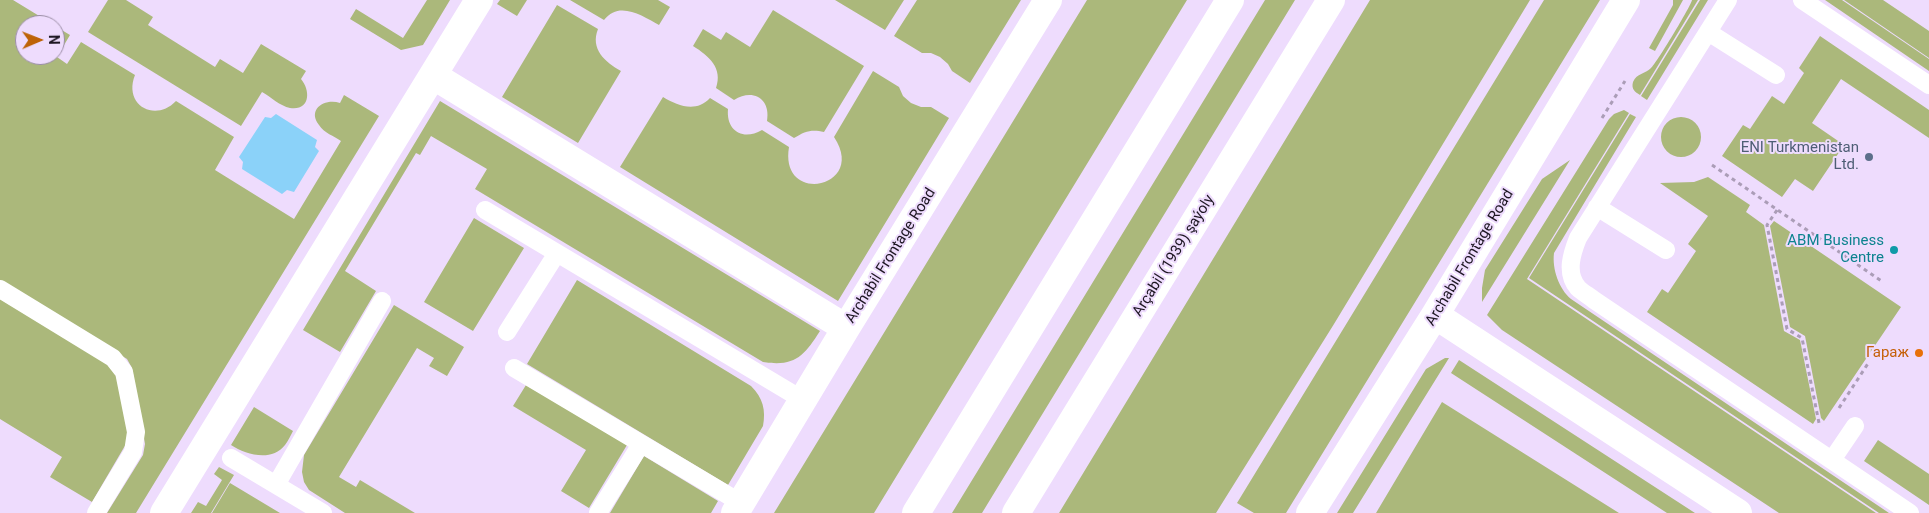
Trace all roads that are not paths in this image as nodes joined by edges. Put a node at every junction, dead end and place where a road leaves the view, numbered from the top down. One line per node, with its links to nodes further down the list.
1 (479, 0): 10 (street)
2 (1048, 0): 19 (street, Archabil Frontage Road)
3 (1230, 0): 33 (street)
4 (1331, 0): 34 (street, Arçabil (1939) şaýoly)
5 (1626, 0): 18 (street, Archabil Frontage Road)
6 (1728, 0): 8 (lane)
7 (1802, 0): 11 (lane)
8 (1708, 32): 9 (lane); 12 (lane)
9 (1776, 75)
10 (434, 76): 19 (street); 30 (street)
11 (1929, 85)
12 (1597, 207): 14 (lane); 26 (lane)
13 (485, 210): 15 (lane)
14 (1666, 250)
15 (557, 253): 20 (lane); 22 (lane)
16 (0, 289): 29 (lane)
17 (382, 301): 27 (lane)
18 (1435, 315): 35 (street, Archabil Frontage Road); 36 (street)
19 (846, 328): 22 (street, Archabil Frontage Road)
20 (508, 332)
21 (514, 368): 24 (lane)
22 (803, 400): 28 (street, Archabil Frontage Road)
23 (1855, 426): 26 (lane)
24 (641, 444): 28 (lane); 32 (lane)
25 (231, 458): 27 (lane)
26 (1832, 460): 37 (lane)
27 (276, 485): 31 (lane)
28 (738, 508)
29 (96, 513)
30 (164, 513)
31 (323, 513)
32 (598, 513)
33 (916, 513)
34 (1016, 513)
35 (1310, 513)
36 (1738, 513)
37 (1910, 513)

